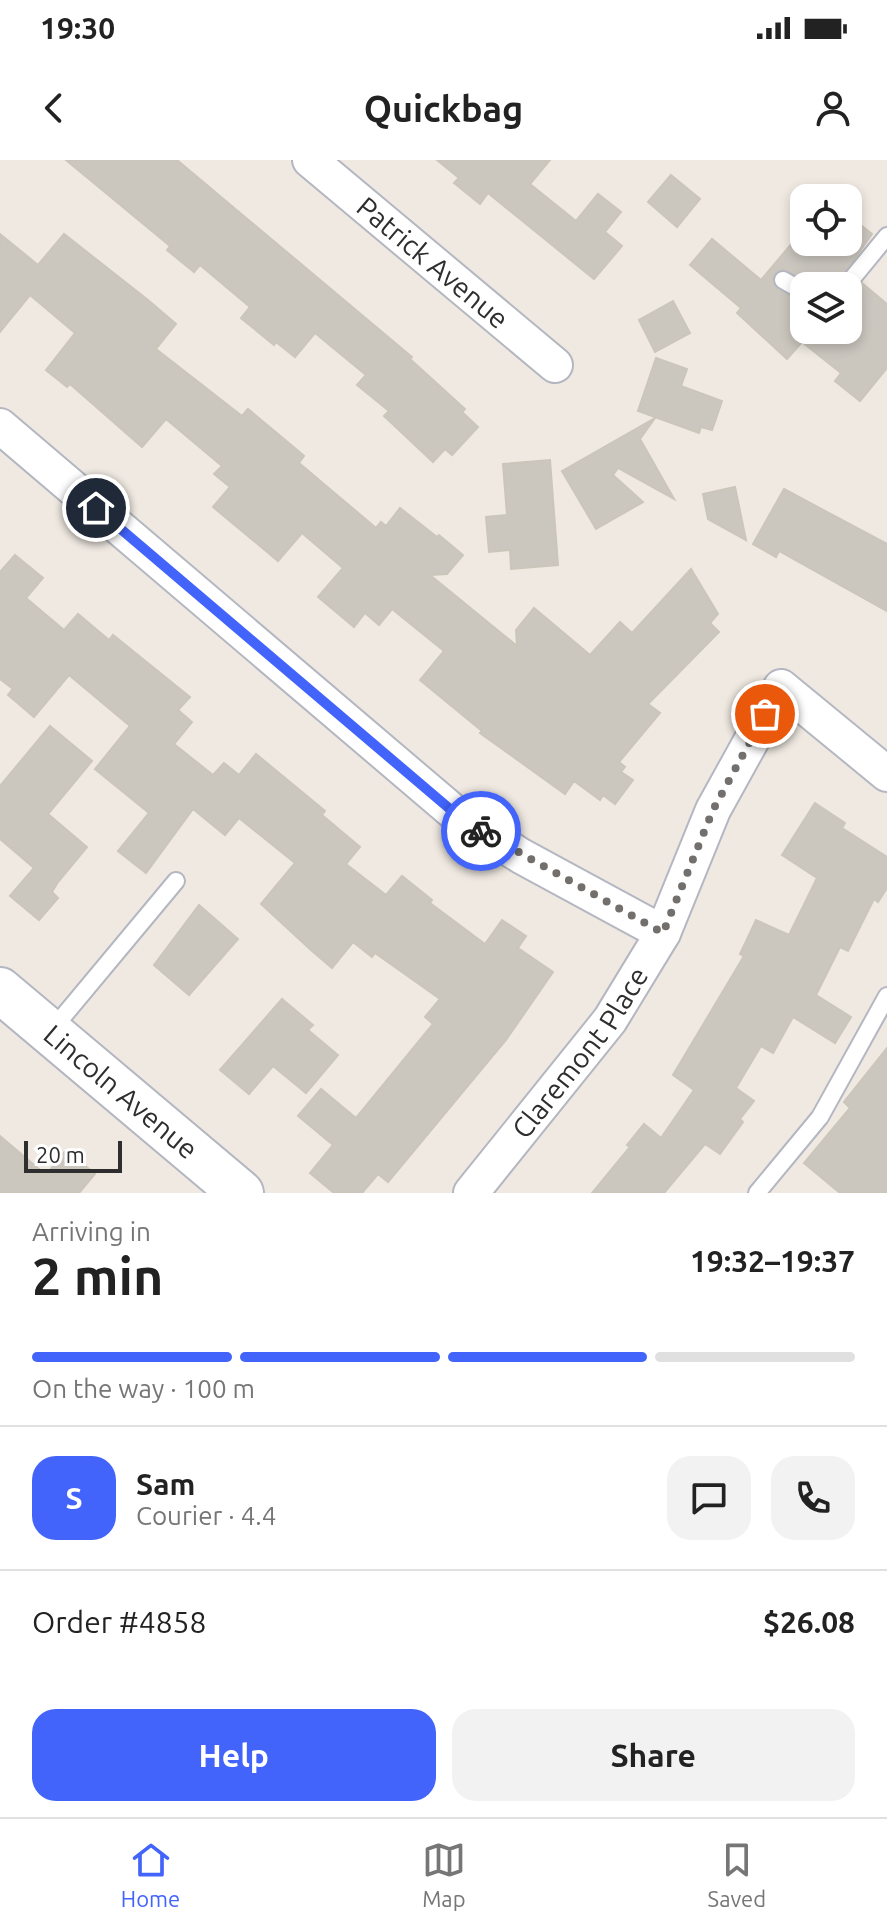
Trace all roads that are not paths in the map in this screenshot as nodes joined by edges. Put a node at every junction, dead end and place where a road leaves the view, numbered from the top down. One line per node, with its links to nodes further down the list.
1 (324, 164): 6 (street, Patrick Avenue)
2 (887, 236): 3 (lane)
3 (857, 272)
4 (783, 280): 5 (lane)
5 (790, 284)
6 (555, 365)
7 (0, 426): 10 (street)
8 (887, 774): 10 (street, Claremont Place)
9 (176, 881): 13 (lane)
10 (663, 933): 15 (street, Claremont Place)
11 (0, 990): 13 (street, Lincoln Avenue)
12 (887, 996): 16 (lane)
13 (50, 1033): 14 (street, Lincoln Avenue)
14 (241, 1193)
15 (471, 1193)
16 (757, 1193)

